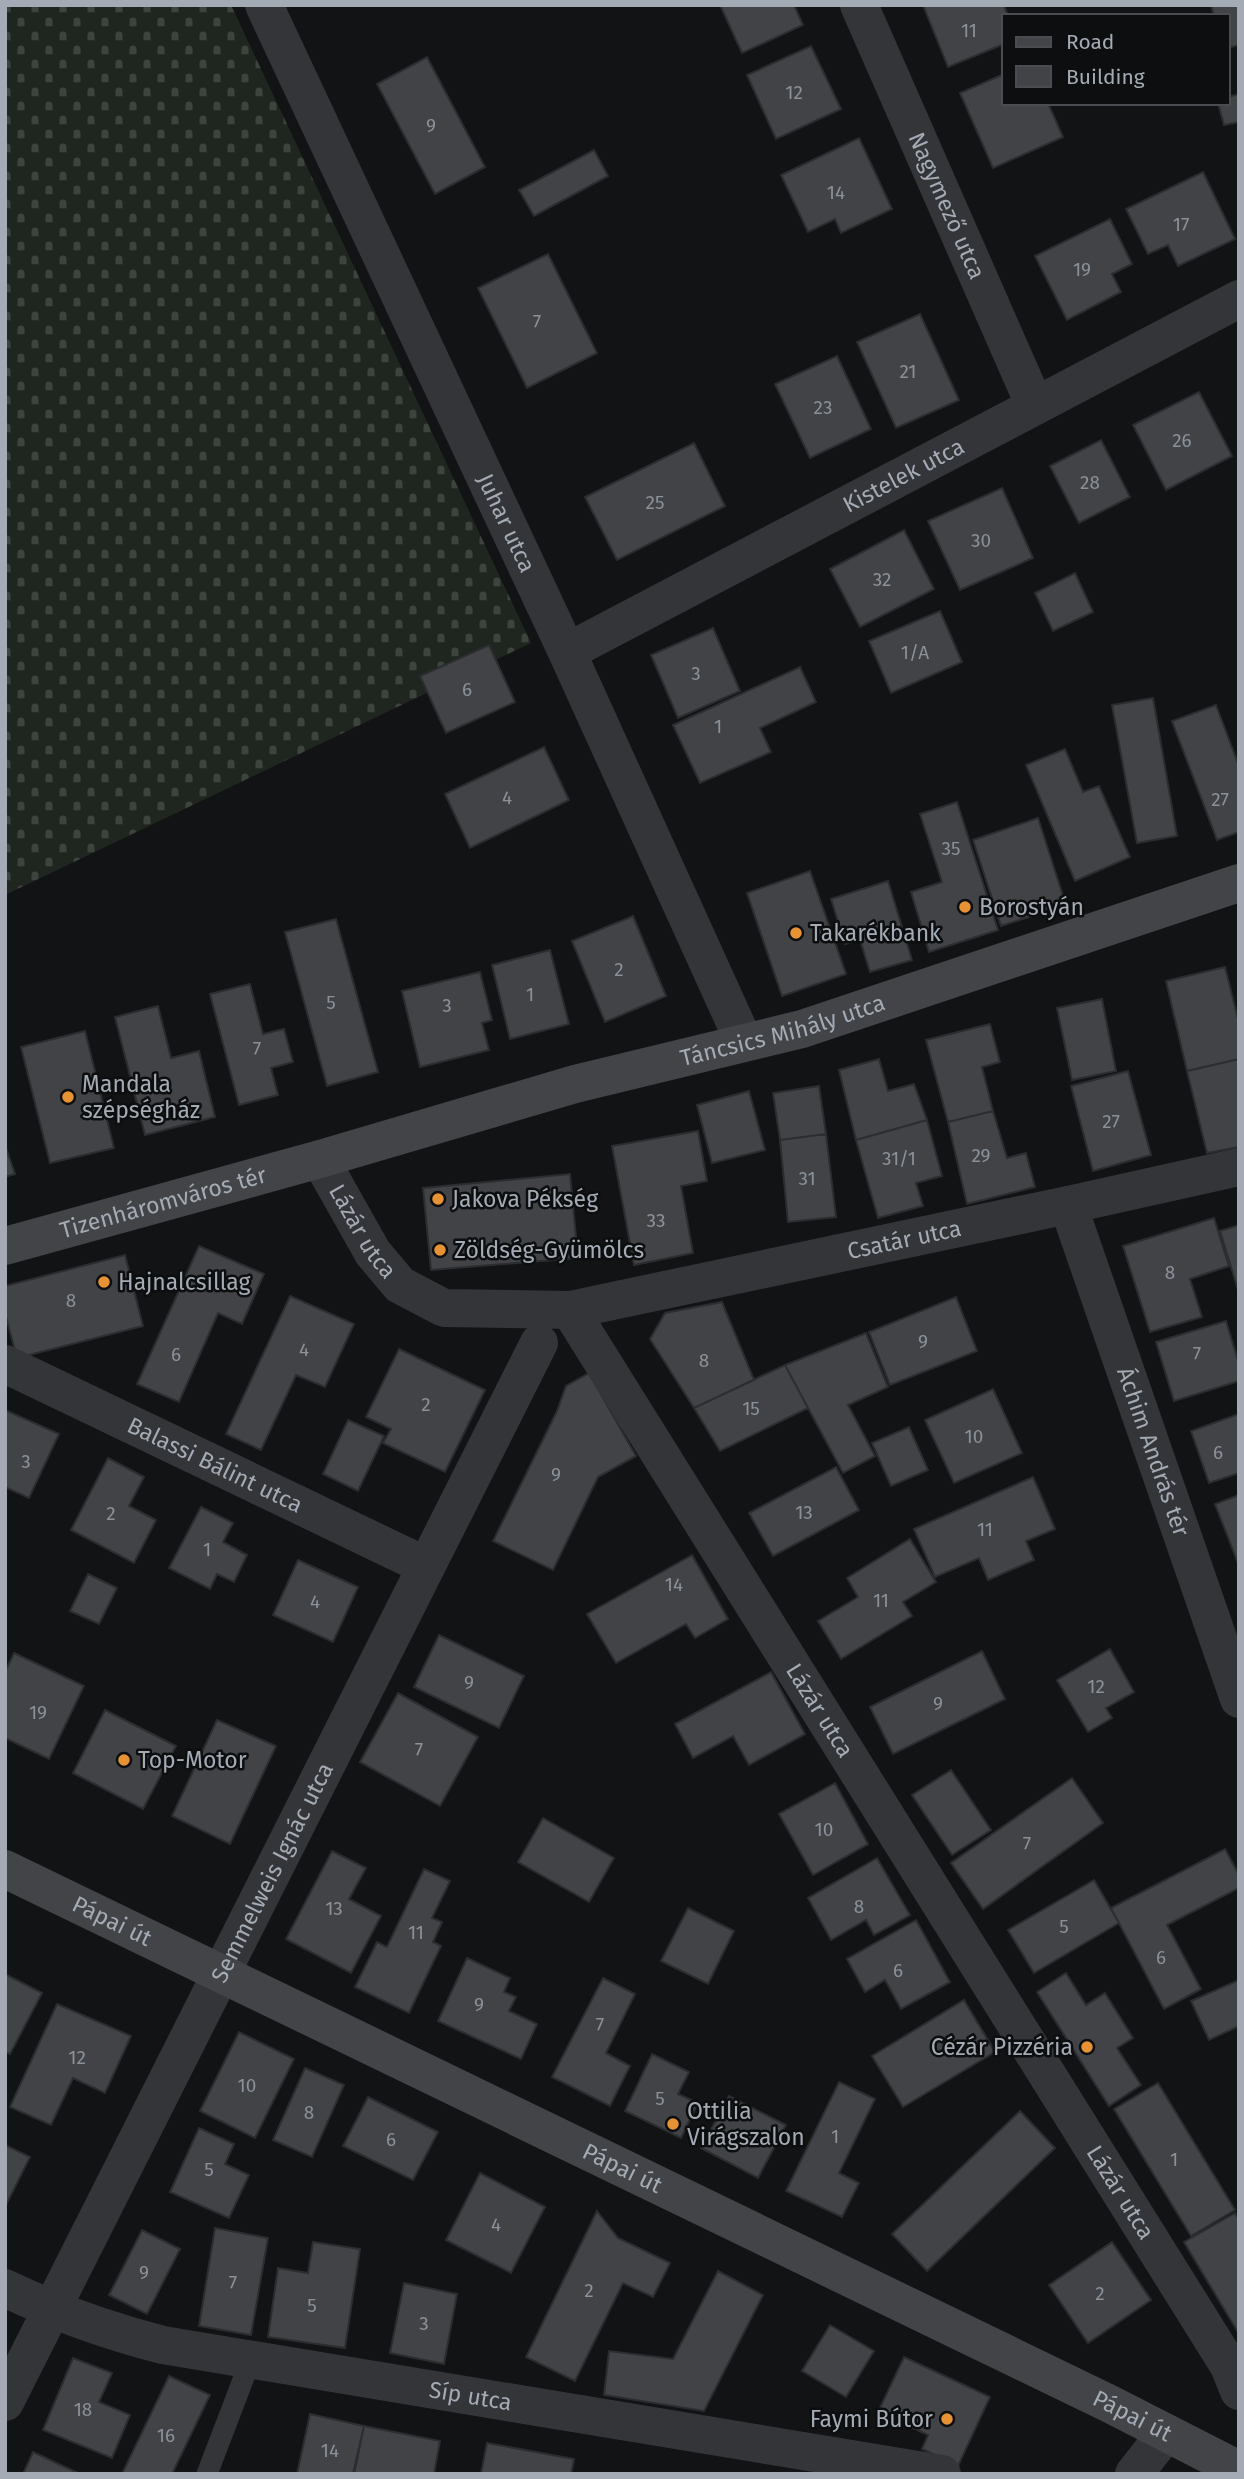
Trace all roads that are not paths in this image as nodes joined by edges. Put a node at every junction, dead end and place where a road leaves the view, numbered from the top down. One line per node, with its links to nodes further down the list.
1 (264, 5): 5 (street, Juhar utca)
2 (859, 5): 4 (street, Nagymező utca)
3 (1239, 299): 4 (street, Kistelek utca)
4 (1035, 406): 5 (street, Kistelek utca)
5 (567, 652): 7 (street, Juhar utca)
6 (1239, 883): 7 (main road, Táncsics Mihály utca)
7 (744, 1042): 8 (main road, Táncsics Mihály utca)
8 (320, 1159): 11 (main road, Tizenháromváros tér); 12 (street, Lázár utca)
9 (1239, 1167): 10 (street, Csatár utca)
10 (1068, 1205): 12 (street, Csatár utca); 16 (street, Áchim András tér)
11 (5, 1246)
12 (570, 1310): 22 (street, Lázár utca)
13 (539, 1343): 15 (street, Semmelweis Ignác utca)
14 (5, 1364): 15 (street, Balassi Bálint utca)
15 (426, 1566): 18 (street, Semmelweis Ignác utca)
16 (1239, 1699)
17 (5, 1870): 18 (main road, Pápai út)
18 (220, 1975): 20 (street, Semmelweis Ignác utca); 24 (main road, Pápai út)
19 (5, 2288): 20 (street, Síp utca)
20 (51, 2311): 21 (street, Síp utca); 23 (street, Semmelweis Ignác utca)
21 (251, 2359): 26 (lane); 27 (street, Síp utca)
22 (1239, 2391)
23 (5, 2403)
24 (1167, 2433): 25 (main road, Pápai út); 28 (street)
25 (1239, 2470)
26 (207, 2474)
27 (942, 2474)
28 (1134, 2474)

